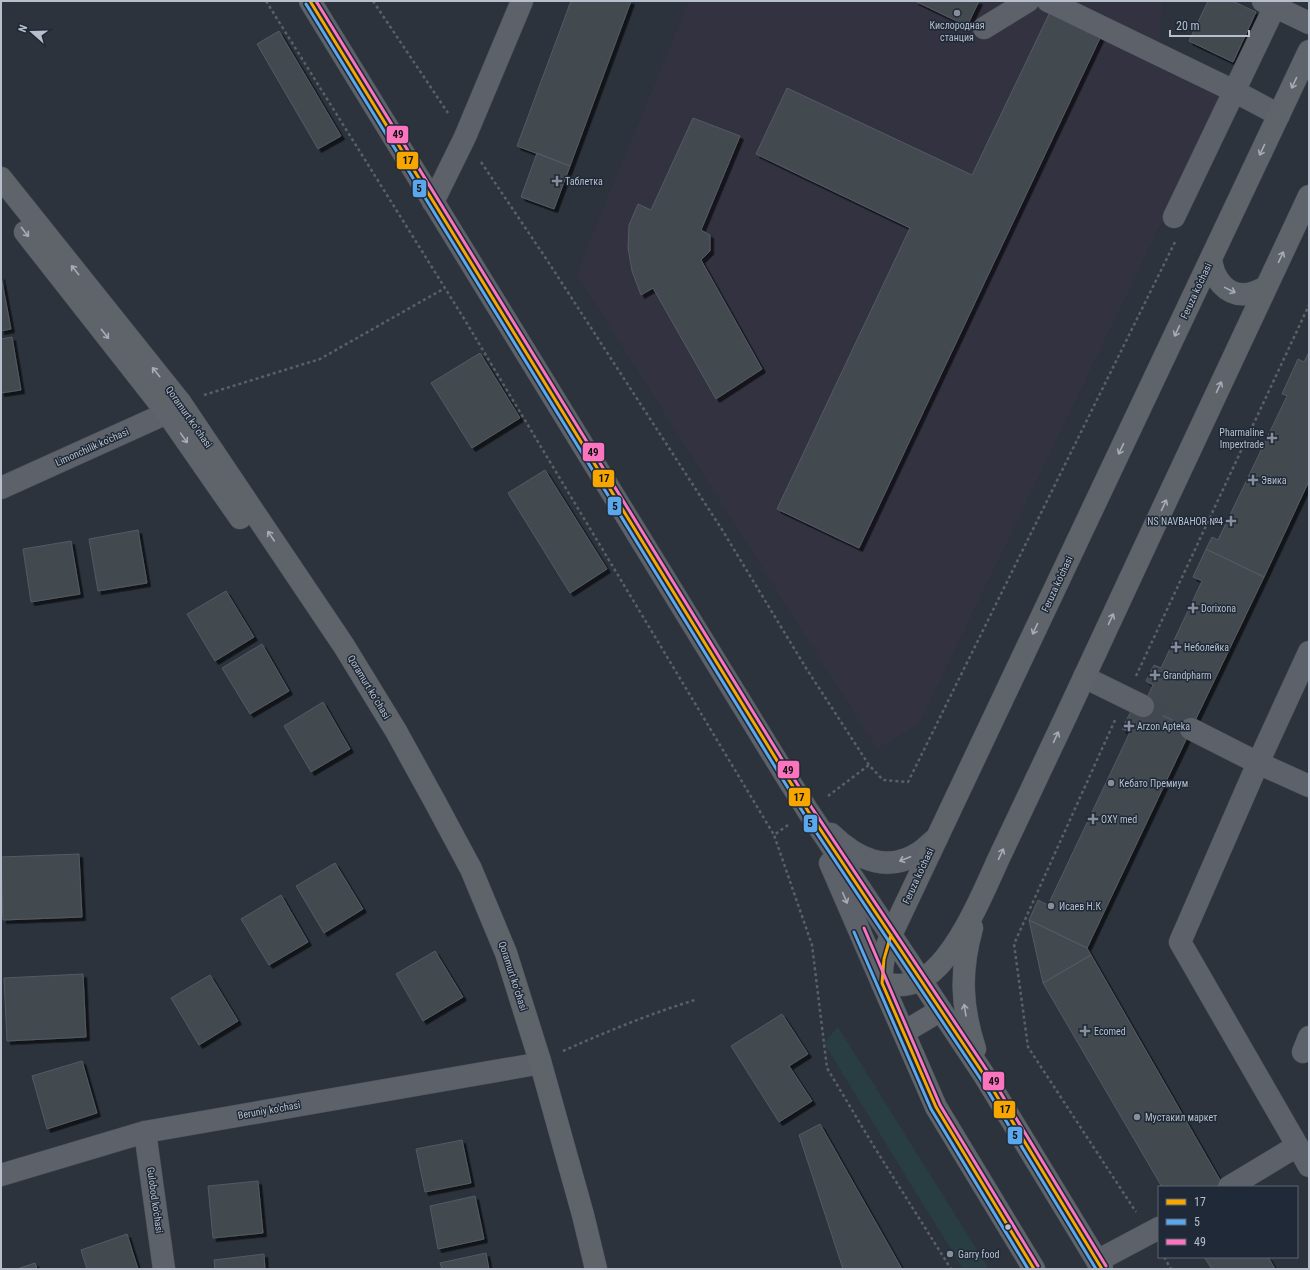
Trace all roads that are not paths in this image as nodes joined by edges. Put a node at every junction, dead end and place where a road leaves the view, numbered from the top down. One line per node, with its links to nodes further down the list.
1 (310, 1): 14 (street)
2 (522, 1): 14 (street)
3 (1028, 1): 7 (street)
4 (1048, 1): 9 (street)
5 (1269, 4): 6 (street); 9 (street)
6 (1309, 23)
7 (984, 28)
8 (1309, 51): 10 (main road, Feruza ko'chasi, one-way to 10)
9 (1234, 91): 10 (street); 15 (street)
10 (1279, 115): 16 (main road, Feruza ko'chasi, one-way to 16)
11 (1, 178): 18 (main road, Qoramurt koʻchasi, one-way to 11)
12 (1309, 196): 17 (main road, one-way to 12)
13 (1, 201): 18 (main road, Qoramurt koʻchasi, one-way to 18)
14 (433, 202): 26 (street)
15 (1174, 217)
16 (1211, 259): 17 (main road, one-way to 17); 27 (main road, Feruza ko'chasi, one-way to 27)
17 (1266, 287): 21 (main road, one-way to 17)
18 (173, 408): 19 (street, Limonchilik ko'chasi); 34 (main road, Qoramurt koʻchasi)
19 (1, 488)
20 (1309, 652): 24 (street)
21 (1084, 677): 22 (street); 28 (main road, one-way to 21)
22 (1134, 702)
23 (1191, 729): 24 (street)
24 (1258, 763): 25 (street); 37 (street)
25 (1309, 786)
26 (808, 811): 27 (street, one-way to 26); 29 (street); 31 (street, one-way to 31)
27 (937, 838): 29 (main road, Feruza ko'chasi)
28 (984, 890): 30 (main road); 35 (main road, one-way to 28)
29 (891, 935): 30 (main road); 31 (main road, Feruza ko'chasi)
30 (921, 980): 31 (main road); 32 (main road)
31 (882, 983): 33 (main road)
32 (941, 1010): 33 (main road); 35 (main road)
33 (904, 1032): 46 (main road)
34 (535, 1063): 36 (street, Beruniy ko'chasi); 44 (main road, Qoramurt koʻchasi); 45 (main road, Qoramurt koʻchasi)
35 (984, 1075): 42 (main road)
36 (145, 1132): 39 (street, Beruniy ko'chasi); 43 (street, Gulobod ko'chasi)
37 (1297, 1146): 38 (street); 40 (street)
38 (1309, 1166)
39 (1, 1175)
40 (1231, 1186)
41 (1155, 1231): 42 (street)
42 (1099, 1265)
43 (164, 1269)
44 (585, 1269)
45 (596, 1269)
46 (1034, 1269)

